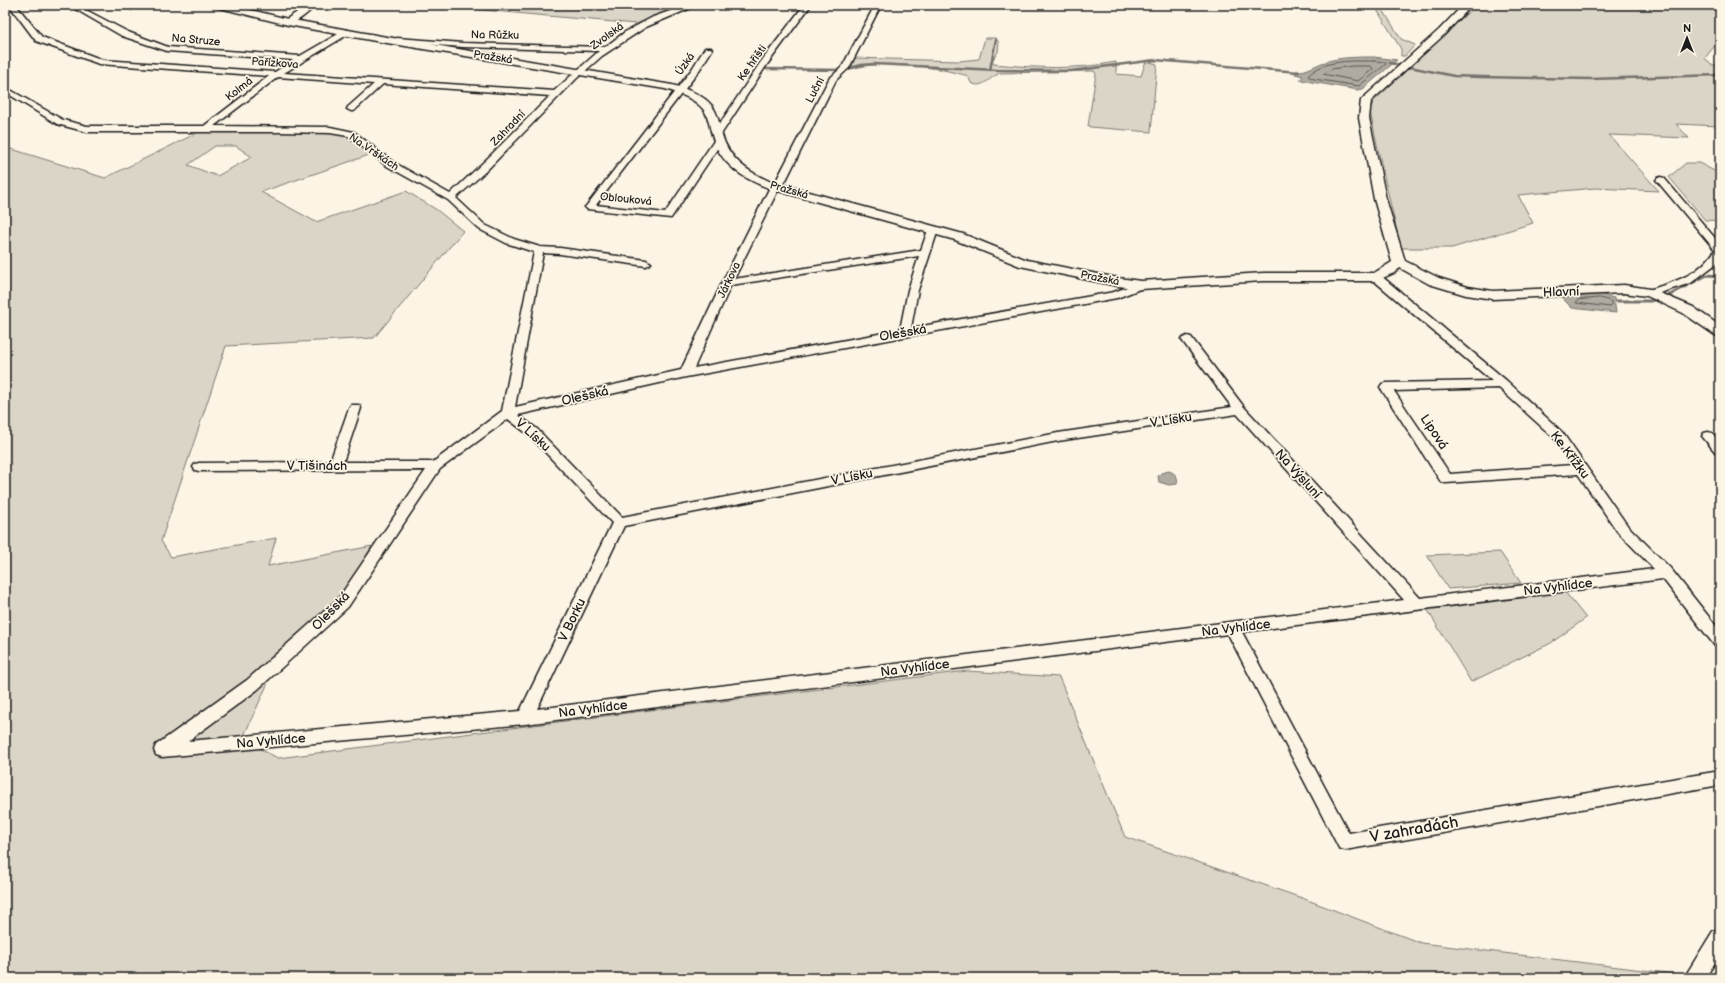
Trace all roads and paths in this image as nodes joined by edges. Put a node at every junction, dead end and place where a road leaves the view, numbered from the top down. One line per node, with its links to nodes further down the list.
1 (12, 5): 16 (street, Pařízkova)
2 (84, 5): 14 (street, Na Struze)
3 (220, 5): 9 (street, Pražská)
4 (312, 5): 9 (street)
5 (695, 5): 12 (street, Zvolská)
6 (808, 5): 23 (street, Ke hřišti)
7 (878, 5): 25 (street, Luční)
8 (1468, 5): 32 (street)
9 (288, 22): 10 (street, Pražská)
10 (348, 32): 11 (street, Pražská); 14 (street, Kolmá)
11 (381, 39): 12 (street, Na Růžku); 15 (street, Pražská)
12 (607, 49): 15 (street, Zvolská)
13 (708, 50): 19 (street, Úzká)
14 (301, 58): 16 (street, Kolmá)
15 (579, 71): 19 (street, Pražská); 20 (street, Zahradní)
16 (277, 74): 17 (street, Pařízkova); 22 (street, Kolmá)
17 (382, 81): 20 (street, Pařízkova); 21 (street)
18 (5, 89): 22 (street, Na Vrškách)
19 (680, 90): 23 (street, Pražská); 23 (street, Oblouková)
20 (556, 94): 26 (street, Zahradní)
21 (351, 110)
22 (207, 128): 26 (street, Na Vrškách)
23 (718, 137): 25 (street, Pražská)
24 (1661, 180): 29 (street)
25 (775, 187): 27 (street, Pražská); 34 (street, Járkova)
26 (451, 198): 28 (street, Na Vrškách)
27 (933, 230): 30 (street); 35 (street, Pražská)
28 (540, 250): 31 (street, Na Vrškách); 44 (street)
29 (1720, 250): 36 (street)
30 (925, 252): 34 (street); 37 (street)
31 (646, 263)
32 (1399, 263): 33 (street, Pražská); 36 (street, Hlavní)
33 (1376, 277): 35 (street, Pražská); 41 (street, Ke Křížku)
34 (727, 283): 40 (street, Járkova)
35 (1141, 285): 37 (street, Olešská)
36 (1650, 293): 38 (street, Hlavní)
37 (905, 332): 40 (street, Olešská)
38 (1720, 332)
39 (1187, 339): 43 (street, Na Výsluní)
40 (686, 373): 44 (street, Olešská)
41 (1503, 384): 50 (street, Ke Křížku); 50 (street, Lipová)
42 (355, 408): 47 (street)
43 (1240, 410): 51 (street, V Lísku); 53 (street, Na Výsluní)
44 (508, 413): 48 (street, Olešská); 51 (street, V Lísku)
45 (1708, 436): 46 (street)
46 (1720, 450)
47 (335, 466): 48 (street, V Tišinách); 49 (street, V Tišinách)
48 (436, 466): 57 (street, Olešská)
49 (199, 467)
50 (1581, 469): 52 (street, Ke Křížku)
51 (619, 522): 56 (street, V Borku)
52 (1666, 573): 53 (street, Na Vyhlídce); 55 (street, Ke Křížku)
53 (1416, 604): 54 (street, Na Vyhlídce)
54 (1232, 628): 56 (street, Na Vyhlídce); 58 (street, V zahradách)
55 (1720, 642)
56 (525, 717): 57 (street, Na Vyhlídce)
57 (162, 750)
58 (1720, 778)
59 (1720, 938): 60 (street)
60 (1694, 978)

